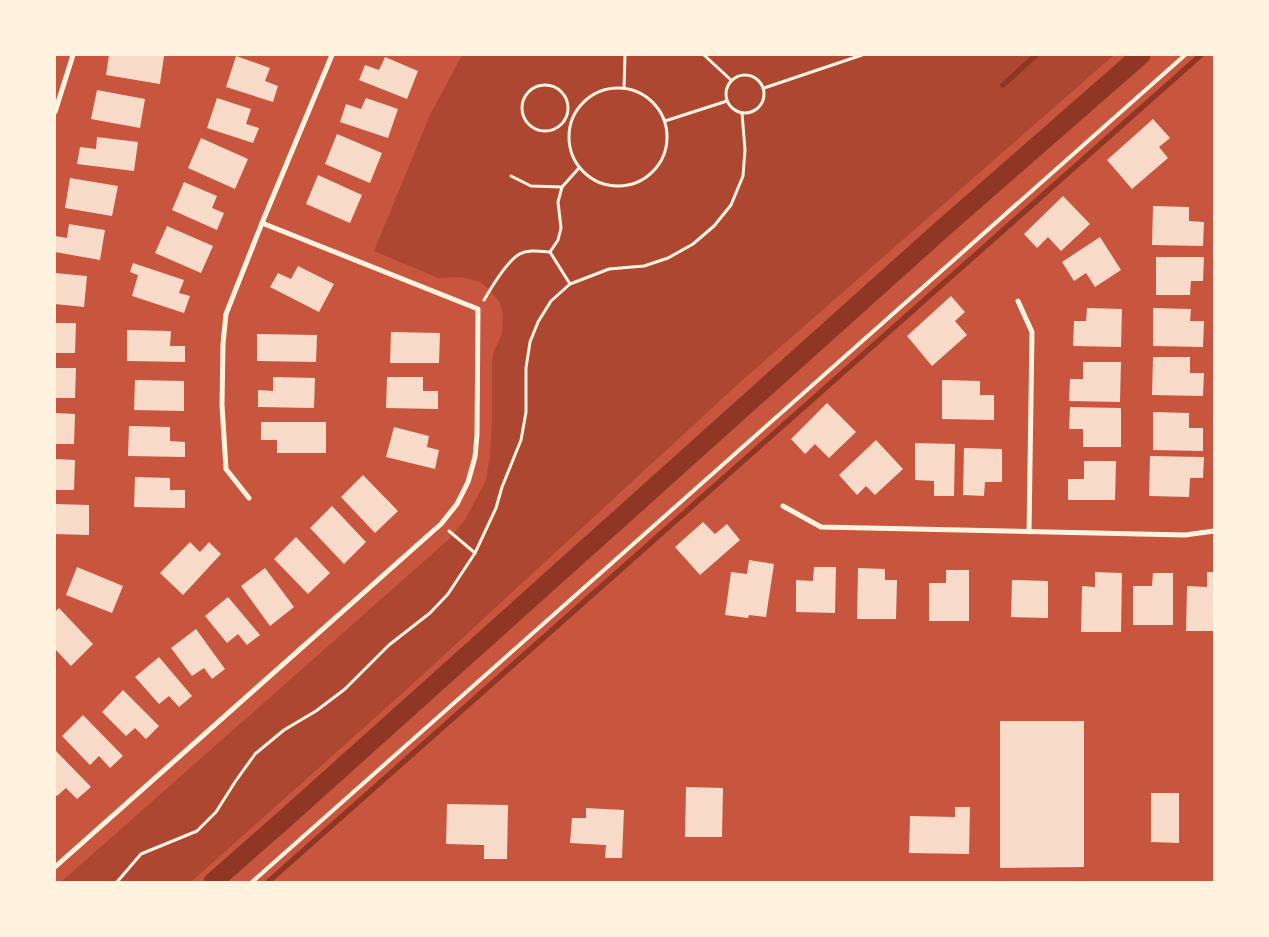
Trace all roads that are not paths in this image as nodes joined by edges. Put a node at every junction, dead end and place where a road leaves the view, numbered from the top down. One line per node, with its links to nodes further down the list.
1 (73, 55): 4 (street)
2 (332, 55): 5 (street)
3 (1185, 55): 12 (lane)
4 (55, 112)
5 (262, 223): 7 (street); 11 (street)
6 (1018, 301): 10 (street)
7 (249, 498)
8 (783, 506): 10 (street)
9 (1214, 531): 10 (street)
10 (1029, 532)
11 (55, 867)
12 (252, 882)

